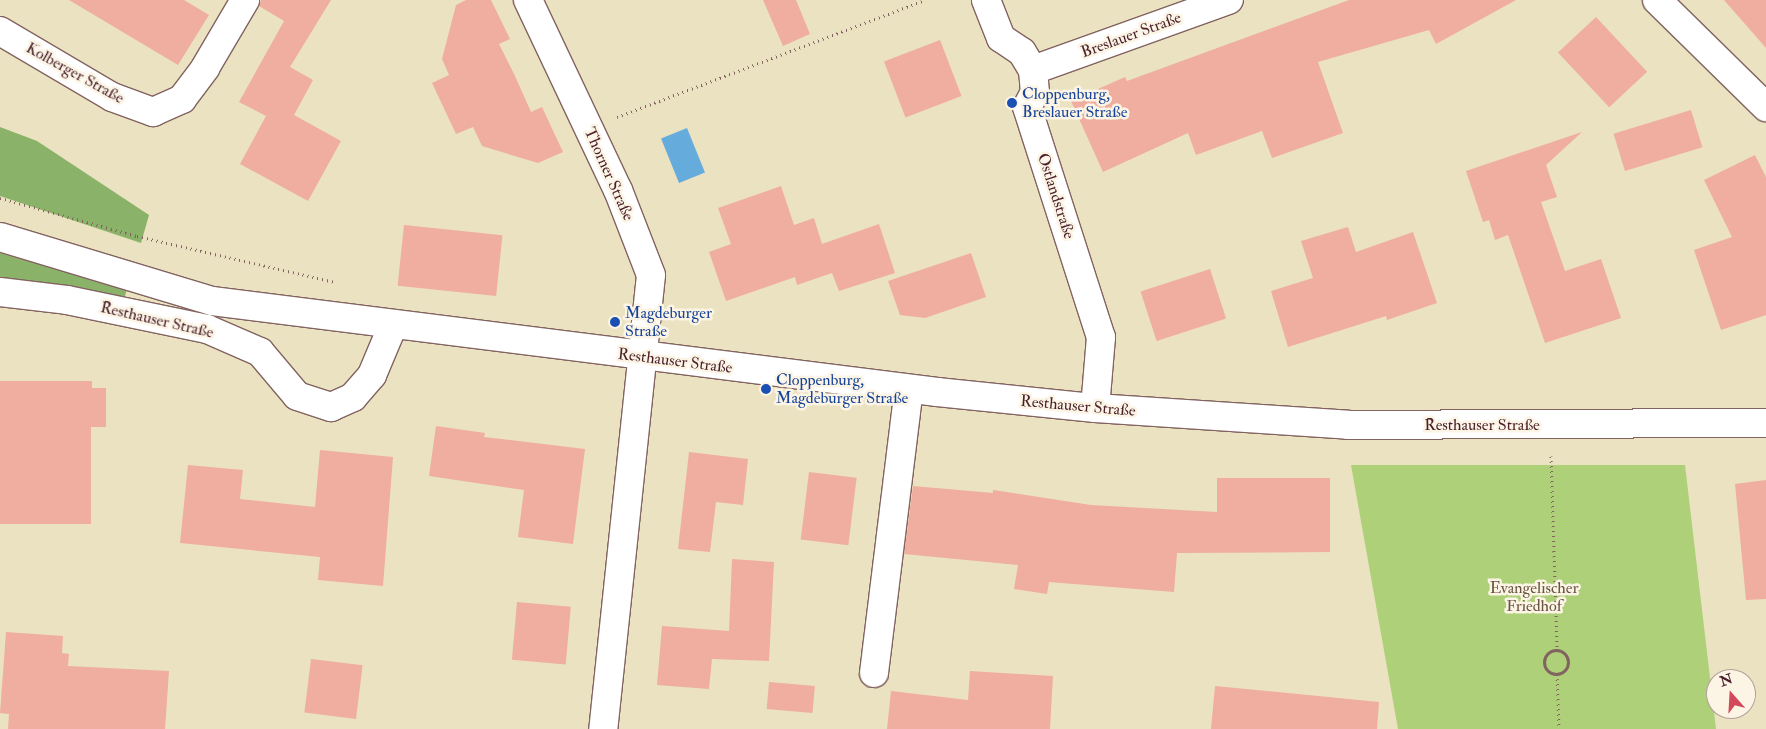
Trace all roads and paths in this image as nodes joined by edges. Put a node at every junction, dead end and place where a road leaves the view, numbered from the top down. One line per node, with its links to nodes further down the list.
1 (245, 0): 7 (street, Kolberger Straße)
2 (528, 0): 10 (street, Thorner Straße)
3 (925, 0): 10 (path)
4 (986, 0): 8 (street)
5 (1229, 0): 8 (street, Breslauer Straße)
6 (1657, 0): 9 (street)
7 (0, 31)
8 (1033, 70): 18 (street, Ostlandstraße)
9 (1766, 107)
10 (588, 128): 16 (street, Thorner Straße)
11 (0, 198): 13 (path)
12 (0, 237): 15 (street, Resthauser Straße)
13 (336, 282)
14 (0, 292): 15 (street, Resthauser Straße)
15 (393, 325): 16 (street, Resthauser Straße)
16 (644, 357): 17 (street, Resthauser Straße); 24 (street)
17 (909, 389): 18 (street, Resthauser Straße); 22 (street)
18 (1095, 408): 19 (street, Resthauser Straße)
19 (1766, 423)
20 (1551, 452): 21 (path)
21 (1556, 650): 23 (path); 23 (path)
22 (874, 673)
23 (1557, 674): 25 (path)
24 (603, 729)
25 (1559, 729)

